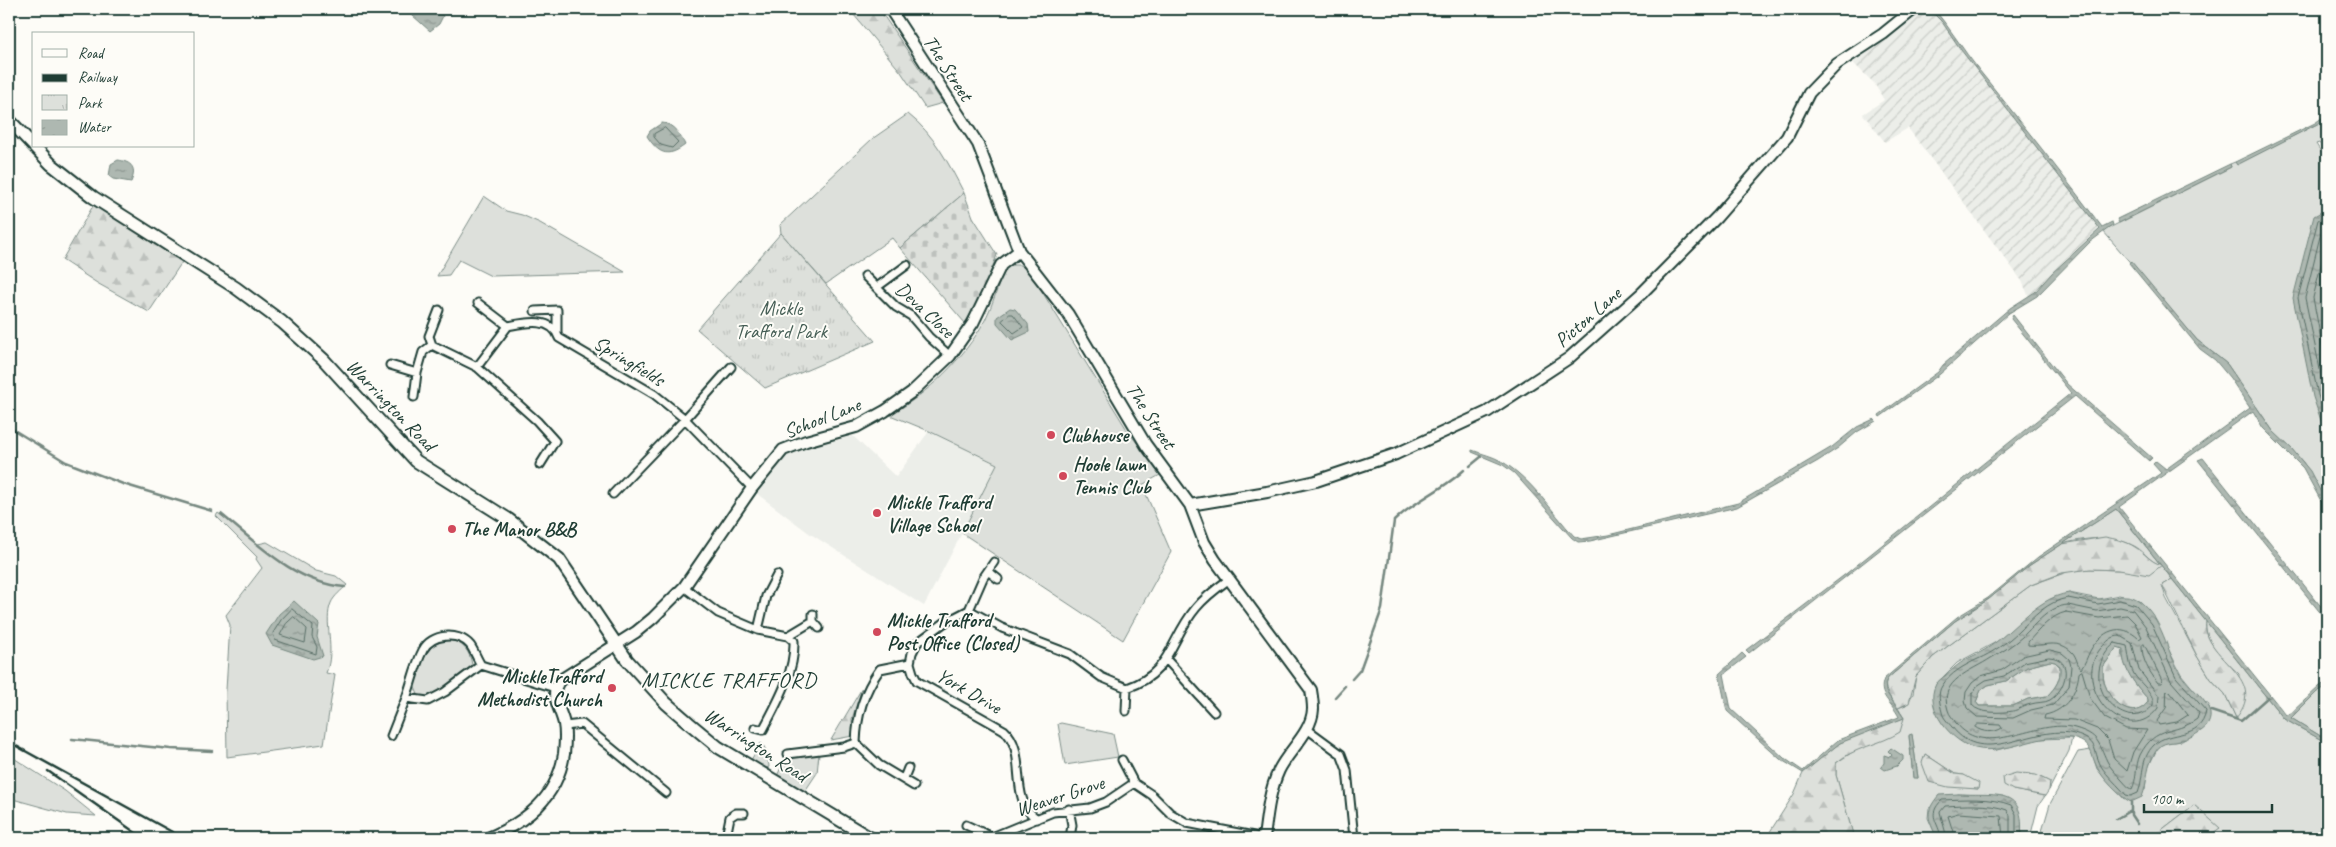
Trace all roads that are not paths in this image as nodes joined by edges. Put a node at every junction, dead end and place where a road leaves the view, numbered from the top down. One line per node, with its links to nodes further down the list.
1 (890, 9): 6 (street, The Street)
2 (1914, 9): 26 (street, Picton Lane)
3 (9, 120): 4 (main road, Warrington Road)
4 (32, 144)
5 (36, 148): 37 (main road, Warrington Road)
6 (1019, 251): 16 (street, School Lane); 26 (street, The Street)
7 (907, 265): 9 (street, Deva Close)
8 (865, 276): 9 (street, Deva Close)
9 (877, 287): 16 (street, Deva Close)
10 (478, 303): 13 (street)
11 (439, 310): 15 (street)
12 (535, 311): 14 (street)
13 (508, 326): 14 (street, Springfields); 18 (street)
14 (557, 332): 22 (street, Springfields)
15 (432, 345): 18 (street); 20 (street)
16 (950, 356): 24 (street, School Lane)
17 (390, 365): 20 (street)
18 (476, 367): 23 (street)
19 (731, 367): 22 (street)
20 (417, 373): 21 (street)
21 (414, 397)
22 (685, 419): 24 (street, Springfields); 25 (street)
23 (540, 465)
24 (752, 488): 32 (street, School Lane)
25 (613, 494)
26 (1190, 505): 31 (street, The Street)
27 (994, 562): 28 (street)
28 (988, 571): 30 (street); 33 (street)
29 (777, 576): 35 (street)
30 (998, 579)
31 (1228, 580): 38 (street); 48 (street, The Street)
32 (684, 587): 35 (street); 37 (street, School Lane)
33 (969, 610): 39 (street, York Drive); 42 (street)
34 (819, 628): 36 (street)
35 (758, 630): 36 (street)
36 (788, 636): 47 (street)
37 (617, 645): 41 (street, School Lane); 64 (main road, Warrington Road)
38 (1166, 659): 42 (street); 45 (street)
39 (910, 663): 50 (street); 60 (street, York Drive)
40 (481, 665): 41 (street); 43 (street); 43 (street)
41 (555, 688): 46 (street)
42 (1127, 688): 44 (street)
43 (406, 698): 49 (street)
44 (1126, 711)
45 (1214, 712)
46 (565, 726): 57 (street); 62 (street)
47 (755, 728)
48 (1307, 729): 66 (street); 67 (street)
49 (391, 736)
50 (856, 743): 51 (street); 54 (street)
51 (788, 754)
52 (1122, 760): 55 (street)
53 (908, 768): 54 (street)
54 (904, 778): 56 (street)
55 (1134, 783): 58 (street, Weaver Grove); 66 (street)
56 (914, 786)
57 (666, 794)
58 (1069, 809): 60 (street, Weaver Grove); 65 (street)
59 (744, 813): 63 (street)
60 (1037, 819): 61 (street, Weaver Grove)
61 (966, 825)
62 (488, 838)
63 (730, 838)
64 (870, 838)
65 (1070, 838)
66 (1264, 838)
67 (1354, 838)

